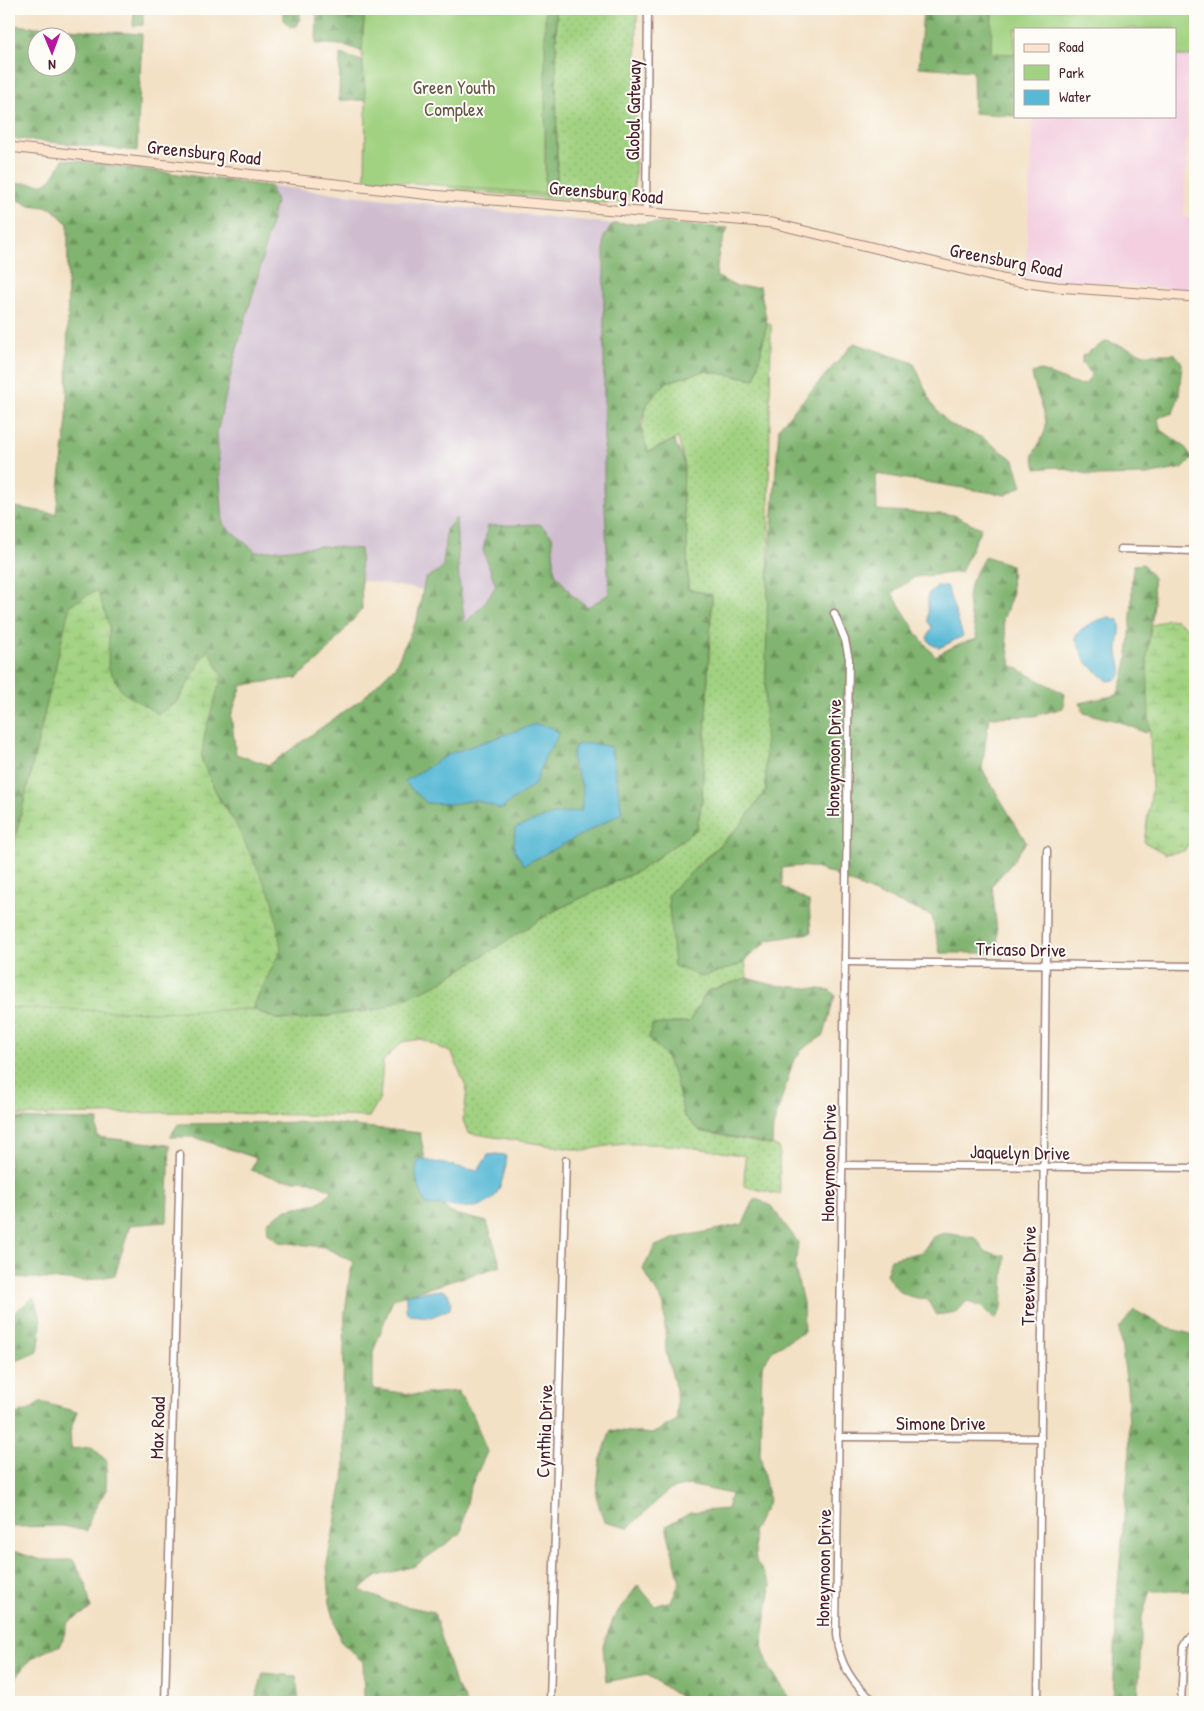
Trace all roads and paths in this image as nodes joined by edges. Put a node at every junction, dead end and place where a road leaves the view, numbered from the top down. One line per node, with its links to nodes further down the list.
1 (648, 9): 3 (street, Global Gateway)
2 (9, 147): 3 (main road, Greensburg Road)
3 (646, 212): 4 (main road, Greensburg Road)
4 (1195, 297)
5 (1120, 549): 6 (street)
6 (1195, 551)
7 (834, 613): 9 (street, Honeymoon Drive)
8 (1047, 850): 10 (street, Treeview Drive)
9 (846, 962): 10 (street, Tricaso Drive); 14 (street, Honeymoon Drive)
10 (1046, 965): 11 (street, Tricaso Drive); 15 (street, Treeview Drive)
11 (1195, 966)
12 (180, 1154): 20 (street, Max Road)
13 (566, 1160): 21 (street, Cynthia Drive)
14 (844, 1165): 15 (street, Jaquelyn Drive); 17 (street, Honeymoon Drive)
15 (1043, 1167): 16 (street, Jaquelyn Drive); 18 (street, Treeview Drive)
16 (1195, 1168)
17 (840, 1437): 18 (street, Simone Drive); 22 (street, Honeymoon Drive)
18 (1041, 1438): 23 (street, Treeview Drive)
19 (1195, 1636): 24 (street)
20 (165, 1702)
21 (550, 1702)
22 (876, 1702)
23 (1038, 1702)
24 (1181, 1702)

